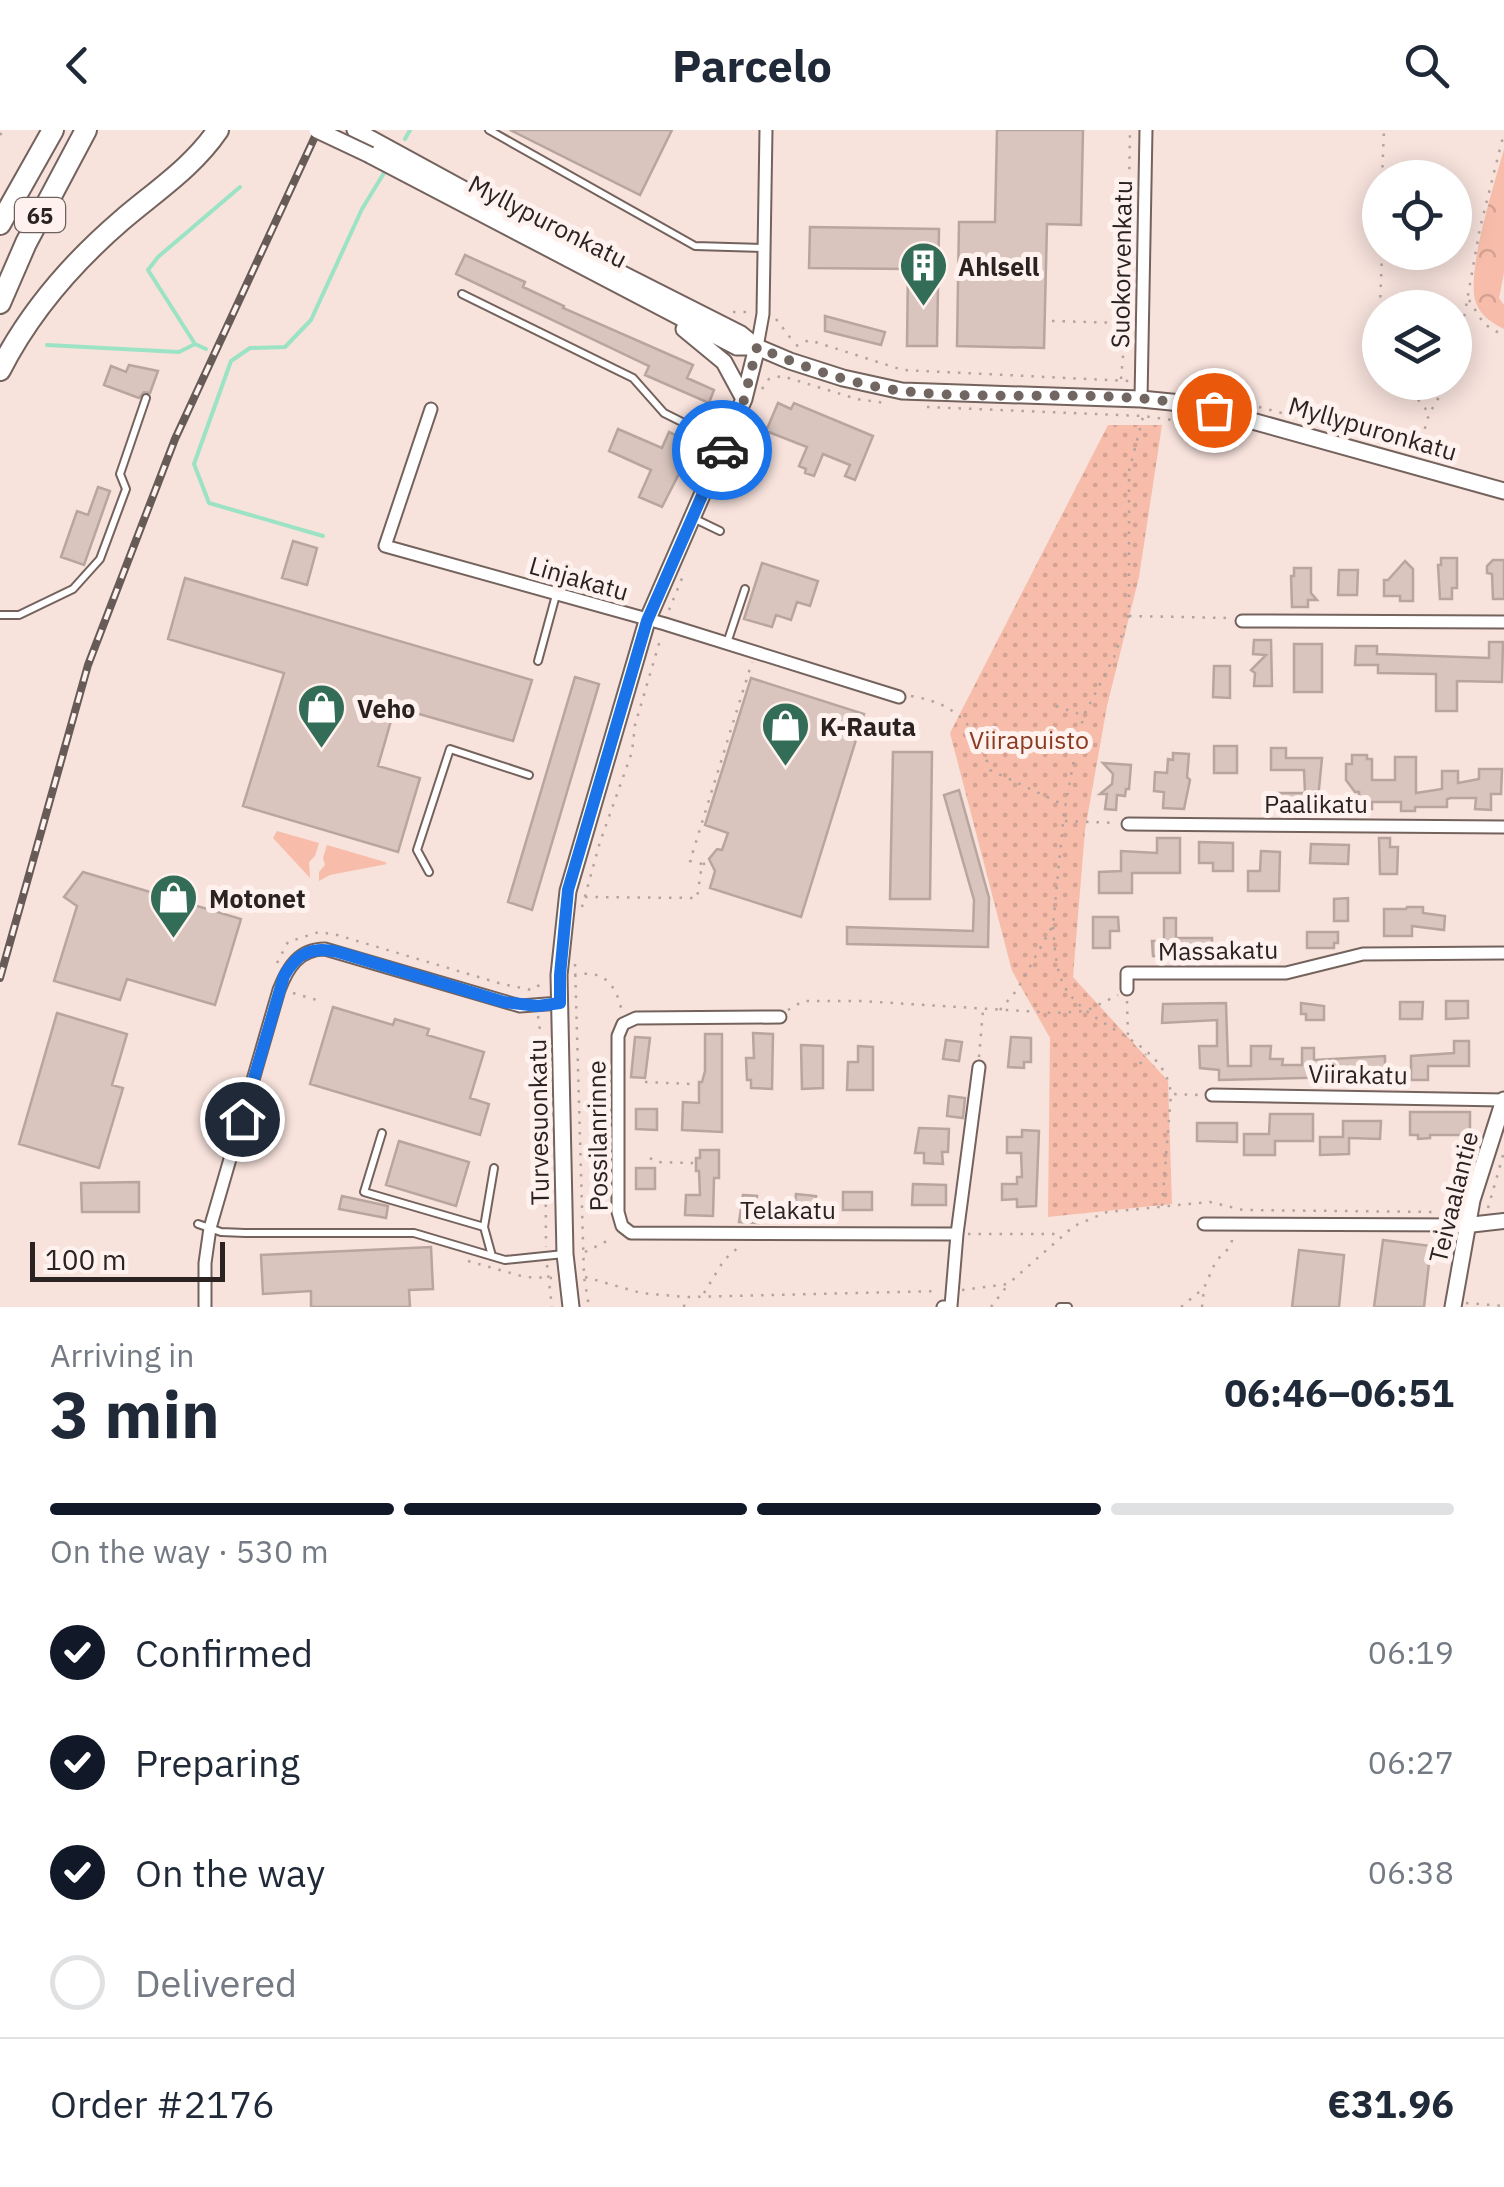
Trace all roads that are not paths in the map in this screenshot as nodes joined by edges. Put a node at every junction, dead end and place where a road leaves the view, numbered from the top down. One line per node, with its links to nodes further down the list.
1 (53, 130): 10 (highway, 65)
2 (86, 130): 16 (highway, 65)
3 (218, 130): 18 (highway)
4 (317, 130): 9 (main road, Myllypuronkatu, bridge)
5 (355, 130): 9 (main road, Myllypuronkatu)
6 (489, 130): 13 (lane)
7 (766, 130): 13 (street, Turvesuonkatu)
8 (1146, 130): 20 (street, Suokorvenkatu)
9 (374, 148): 14 (main road, Myllypuronkatu); 17 (main road, Myllypuronkatu)
10 (37, 156): 11 (highway); 12 (highway, 65)
11 (0, 199)
12 (0, 224)
13 (764, 248): 17 (street, Turvesuonkatu)
14 (588, 269): 17 (main road, Myllypuronkatu); 21 (main road)
15 (462, 294): 23 (lane)
16 (0, 303)
17 (757, 347): 20 (main road, Myllypuronkatu); 21 (main road, Turvesuonkatu)
18 (0, 370)
19 (146, 398): 29 (lane)
20 (1142, 398): 24 (main road, Myllypuronkatu)
21 (751, 400): 23 (main road, Turvesuonkatu)
22 (430, 409): 28 (street, Linjakatu)
23 (725, 444): 25 (main road, Turvesuonkatu)
24 (1504, 491)
25 (692, 518): 26 (lane); 30 (main road, Turvesuonkatu)
26 (720, 531)
27 (744, 590): 33 (lane)
28 (556, 595): 30 (street, Linjakatu); 34 (lane)
29 (0, 615)
30 (647, 621): 33 (street, Linjakatu); 42 (main road, Turvesuonkatu)
31 (1242, 621): 32 (street)
32 (1504, 622)
33 (728, 643): 35 (street, Linjakatu)
34 (538, 661)
35 (900, 697)
36 (529, 775): 39 (lane)
37 (1128, 824): 38 (street, Paalikatu)
38 (1504, 827)
39 (429, 872)
40 (1504, 953): 41 (street, Massakatu)
41 (1127, 989)
42 (560, 1003): 52 (street); 56 (main road, Turvesuonkatu)
43 (780, 1018): 53 (street, Possilanrinne)
44 (979, 1067): 55 (street)
45 (1212, 1095): 46 (street, Viirakatu)
46 (1504, 1100): 51 (main road, Teivaalantie)
47 (382, 1133): 54 (lane)
48 (494, 1168): 54 (lane)
49 (1504, 1222): 51 (street)
50 (1204, 1224): 51 (street)
51 (1468, 1224): 58 (main road, Teivaalantie)
52 (204, 1226): 57 (lane); 60 (street)
53 (622, 1226): 55 (street, Telakatu)
54 (484, 1227): 57 (lane)
55 (956, 1234): 59 (street)
56 (565, 1254): 57 (lane); 61 (main road, Turvesuonkatu)
57 (492, 1258)
58 (1459, 1305)
59 (951, 1306): 62 (street)
60 (205, 1307)
61 (571, 1307)
62 (942, 1307)
63 (1060, 1307): 64 (lane)
64 (1068, 1307)

